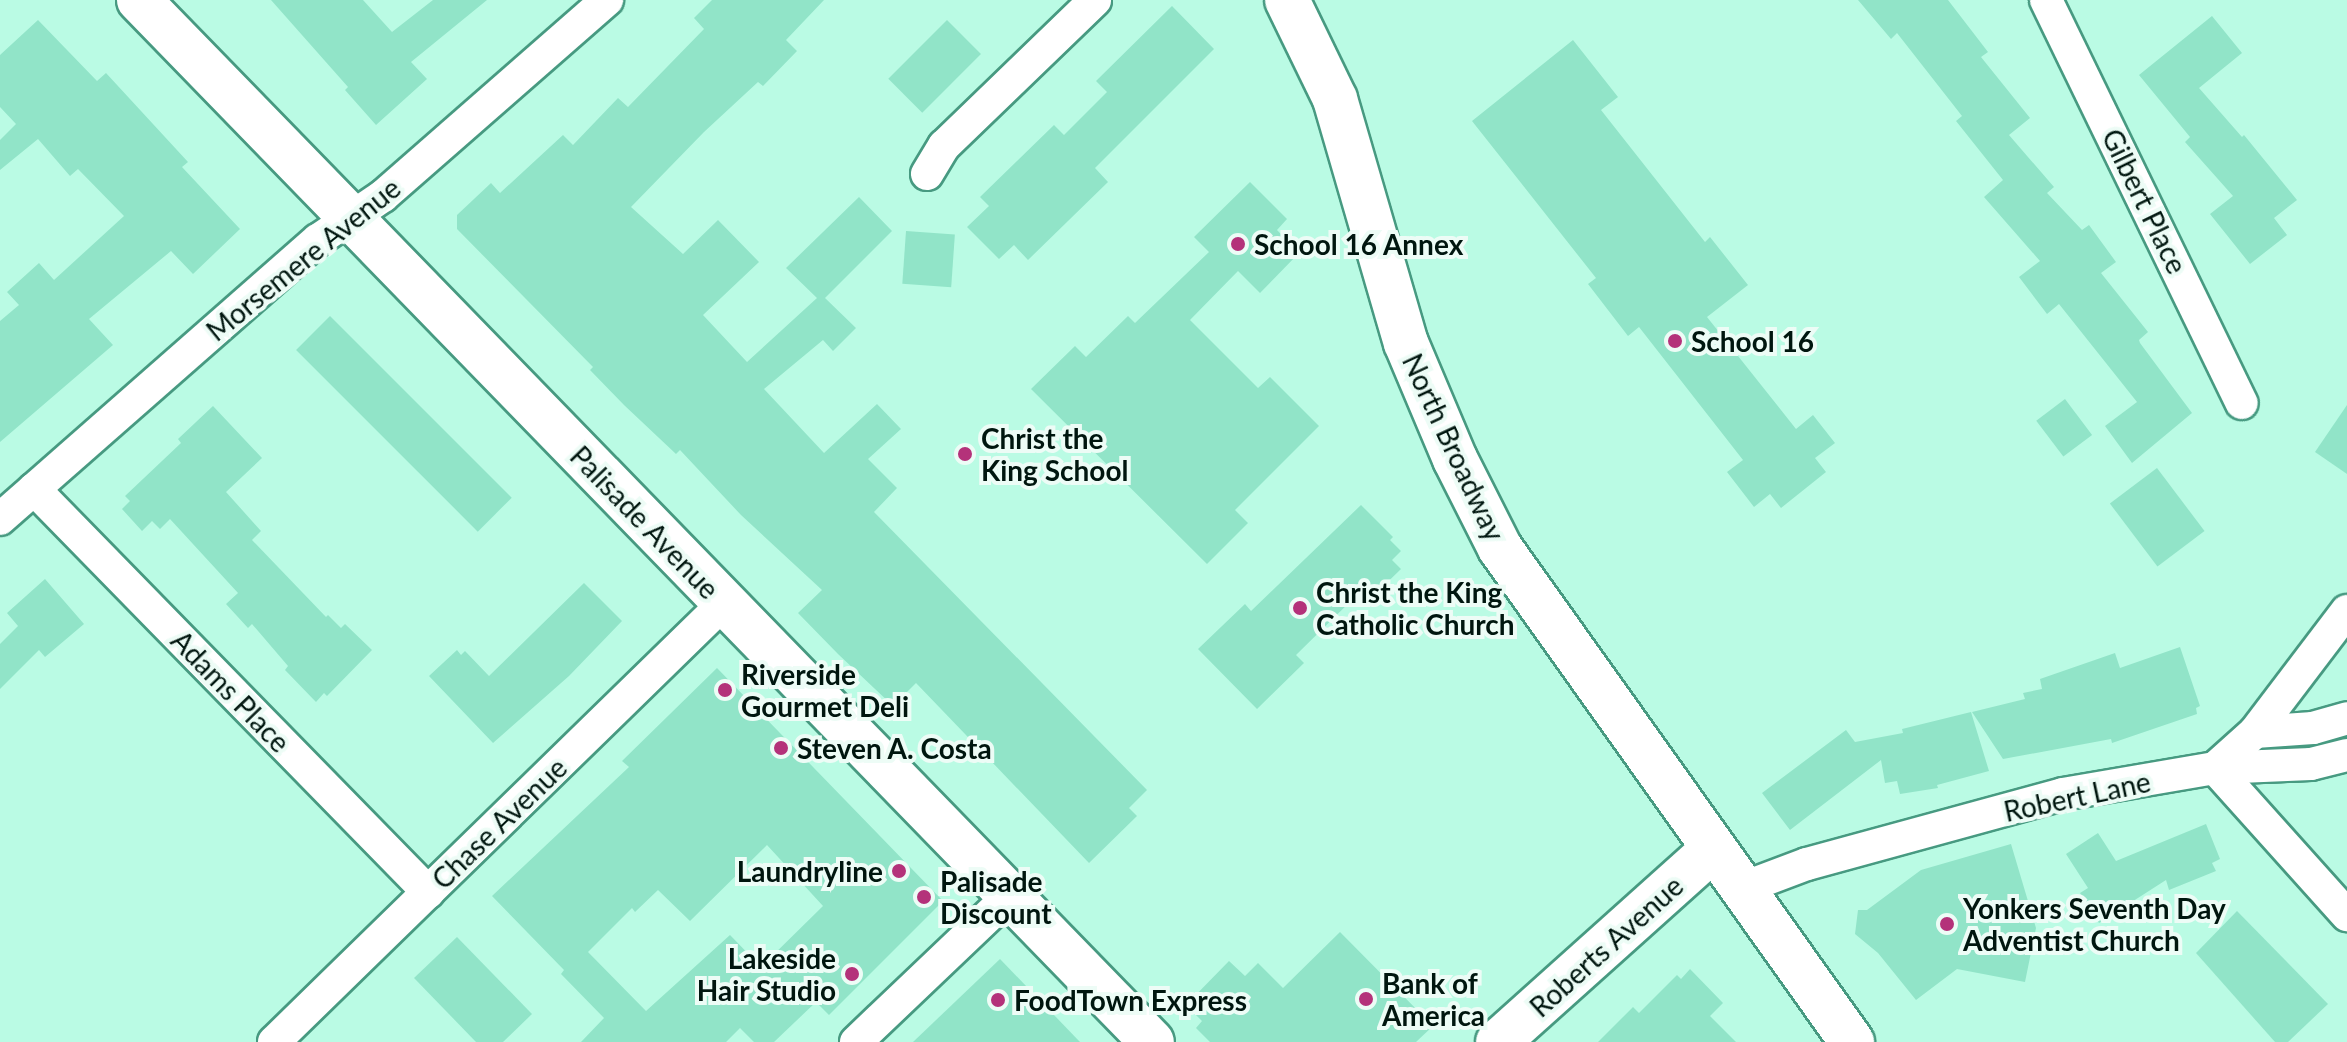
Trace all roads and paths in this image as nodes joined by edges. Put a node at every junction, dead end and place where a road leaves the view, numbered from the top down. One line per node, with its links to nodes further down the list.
1 (139, 0): 7 (street, Palisade Avenue)
2 (607, 0): 7 (street, Morsemere Avenue)
3 (1095, 0): 6 (street)
4 (1287, 0): 17 (street, North Broadway)
5 (2046, 0): 8 (street, Gilbert Place)
6 (927, 174)
7 (352, 217): 9 (street, Morsemere Avenue); 11 (street, Palisade Avenue)
8 (2242, 403)
9 (34, 489): 10 (street, Morsemere Avenue); 19 (street, Adams Place)
10 (0, 519)
11 (723, 604): 19 (street, Chase Avenue); 20 (street, Palisade Avenue)
12 (2347, 611): 14 (street)
13 (2347, 718): 14 (street)
14 (2255, 732): 16 (street)
15 (2347, 755): 16 (street, Robert Lane)
16 (2215, 768): 18 (street, Robert Lane); 21 (street)
17 (1713, 849): 18 (street, North Broadway); 25 (street, Roberts Avenue)
18 (1743, 888): 26 (street, North Broadway)
19 (428, 892): 22 (street, Chase Avenue)
20 (1008, 897): 23 (street); 24 (street, Palisade Avenue)
21 (2347, 915)
22 (274, 1042)
23 (856, 1042)
24 (1152, 1042)
25 (1498, 1042)
26 (1852, 1042)

